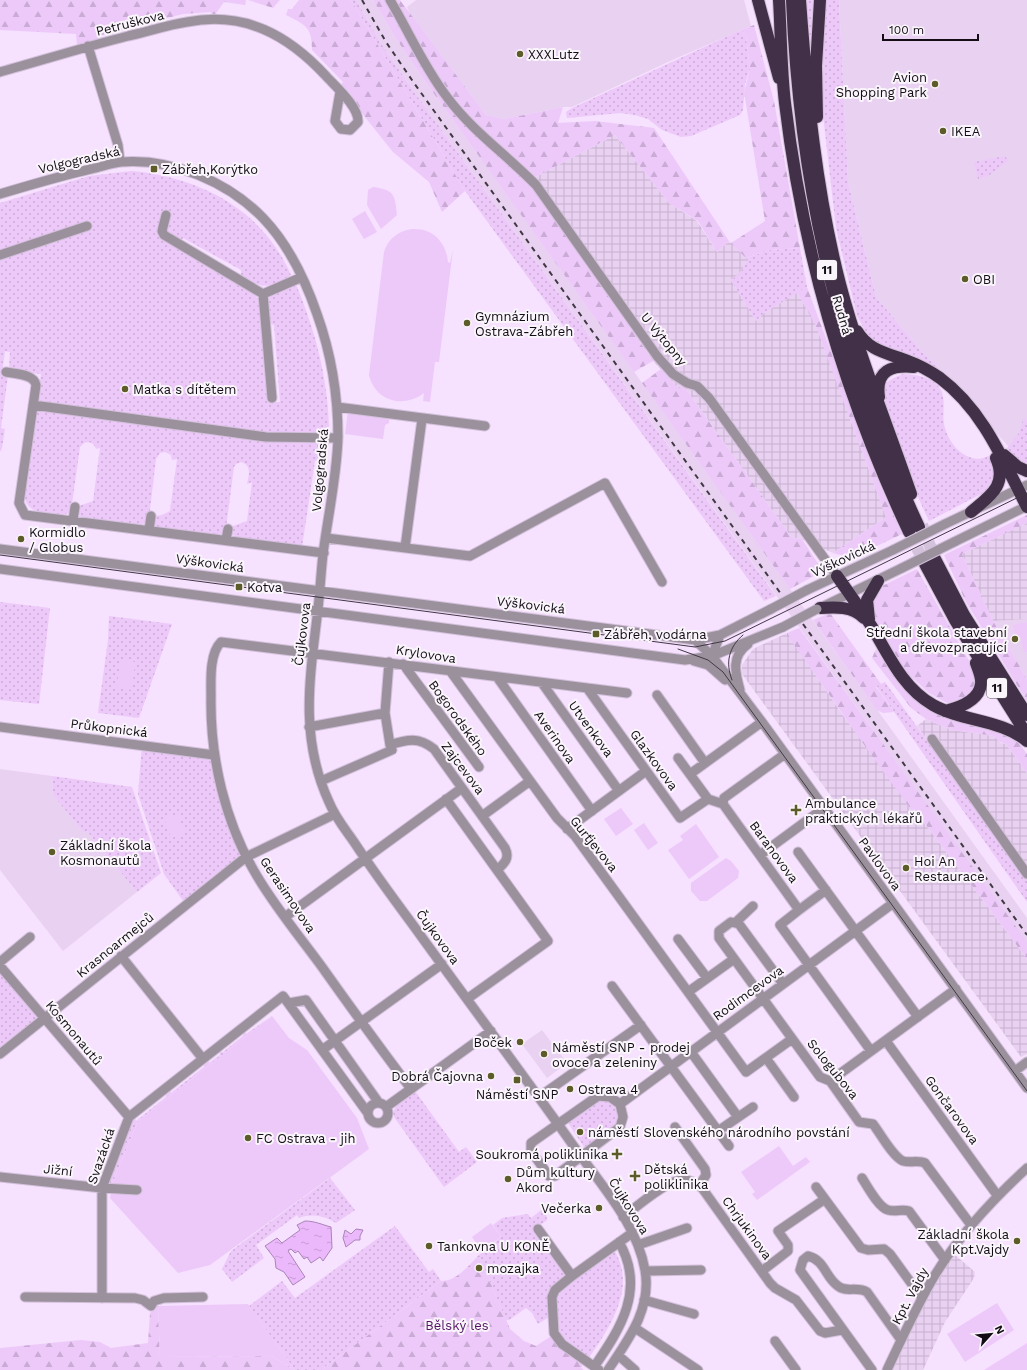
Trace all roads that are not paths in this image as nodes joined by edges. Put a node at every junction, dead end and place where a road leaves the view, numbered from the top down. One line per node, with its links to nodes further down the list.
1 (390, 0): 46 (street, U Výtopny)
2 (758, 0): 10 (highway)
3 (779, 0): 10 (highway, Rudná / 11)
4 (792, 0): 38 (highway, Rudná / 11)
5 (800, 0): 13 (highway)
6 (820, 0): 13 (highway)
7 (88, 46): 8 (street, Petruškova); 9 (street, Petruškova); 11 (street)
8 (0, 72)
9 (340, 92)
10 (785, 101): 38 (highway, Rudná / 11)
11 (120, 162): 12 (street, Volgogradská); 17 (street, Volgogradská)
12 (0, 194)
13 (823, 206): 19 (highway)
14 (166, 215): 18 (street)
15 (87, 226): 16 (street)
16 (0, 255)
17 (302, 278): 18 (street); 24 (street, Volgogradská)
18 (263, 294): 22 (street)
19 (849, 316): 20 (highway); 25 (highway)
20 (922, 368): 25 (highway); 29 (highway)
21 (6, 372): 23 (street)
22 (272, 398)
23 (33, 405): 28 (street); 36 (street)
24 (337, 407): 26 (street); 28 (street, Volgogradská)
25 (881, 412): 38 (highway)
26 (422, 418): 27 (street); 42 (street)
27 (485, 426)
28 (338, 438): 40 (street, Volgogradská)
29 (994, 448): 30 (highway); 31 (highway); 34 (highway)
30 (1027, 471)
31 (1023, 487): 32 (highway); 34 (street, Výškovická)
32 (1027, 506): 47 (street, bridge)
33 (75, 507): 36 (street)
34 (971, 512): 46 (street, Výškovická, bridge)
35 (151, 516): 39 (street)
36 (73, 520): 39 (street)
37 (228, 528): 41 (street)
38 (916, 528)
39 (149, 530): 41 (street)
40 (326, 538): 42 (street); 44 (street, Volgogradská)
41 (226, 540): 44 (street)
42 (406, 548): 48 (street)
43 (0, 549): 49 (street, Výškovická)
44 (324, 553): 49 (street, Volgogradská)
45 (0, 569): 52 (street)
46 (837, 576): 50 (highway); 54 (street, Výškovická, bridge)
47 (878, 581): 50 (street); 53 (highway)
48 (662, 582)
49 (320, 591): 52 (street, Čujkovova); 55 (street, Výškovická)
50 (850, 594): 51 (street); 53 (highway)
51 (819, 608): 53 (highway); 56 (street, bridge)
52 (318, 612): 59 (street, Čujkovova); 61 (street)
53 (871, 626): 71 (highway)
54 (720, 635): 55 (street, Výškovická); 60 (street)
55 (695, 640): 60 (street, Pavlovova)
56 (752, 641): 60 (street); 70 (street)
57 (968, 641): 71 (highway); 73 (highway, 11); 77 (highway, 11)
58 (220, 642): 59 (street, Krylovova); 82 (street, Gerasimovova)
59 (312, 653): 62 (street, Krylovova); 76 (street, Čujkovova)
60 (712, 656): 61 (street); 70 (street, Pavlovova)
61 (685, 660): 70 (street)
62 (389, 662): 63 (street, Krylovova); 72 (street)
63 (403, 664): 64 (street, Krylovova); 85 (street, Bogorodského)
64 (451, 672): 65 (street, Krylovova); 89 (street, Gurťjevova)
65 (497, 677): 66 (street, Krylovova); 96 (street, Averinova)
66 (542, 683): 67 (street, Krylovova); 91 (street, Utvenkova)
67 (587, 688): 68 (street, Krylovova); 86 (street, Glazkovova)
68 (627, 693)
69 (657, 695): 84 (street)
70 (742, 695): 74 (street, Pavlovova)
71 (945, 711): 79 (highway)
72 (384, 713): 76 (street); 80 (street)
73 (1027, 715)
74 (762, 722): 81 (street, Pavlovova); 84 (street)
75 (0, 727): 82 (street, Průkopnická)
76 (309, 728): 88 (street, Čujkovova)
77 (1027, 735)
78 (932, 739): 105 (street)
79 (1027, 741)
80 (391, 747): 88 (street); 90 (street, Zajcevova)
81 (785, 754): 94 (street); 95 (street, Pavlovova)
82 (214, 755): 102 (street, Gerasimovova)
83 (678, 758): 87 (street)
84 (705, 763): 87 (street)
85 (479, 768)
86 (646, 772): 91 (street); 93 (street, Glazkovova)
87 (690, 774): 93 (street)
88 (320, 781): 97 (street, Čujkovova)
89 (530, 781): 98 (street); 99 (street, Gurťjevova)
90 (462, 788): 92 (street); 98 (street, Zajcevova)
91 (619, 790): 96 (street)
92 (446, 799): 103 (street); 104 (street)
93 (708, 799): 94 (street)
94 (723, 804): 101 (street, Baranovova)
95 (824, 808): 101 (street); 107 (street, Pavlovova)
96 (592, 811): 99 (street)
97 (335, 814): 102 (street, Krasnoarmejců); 103 (street, Čujkovova)
98 (482, 816): 104 (street, Zajcevova)
99 (567, 829): 125 (street, Gurťjevova)
100 (798, 852): 106 (street, Baranovova)
101 (760, 855): 109 (street, Baranovova)
102 (246, 857): 110 (street, Gerasimovova); 115 (street, Krasnoarmejců)
103 (365, 858): 110 (street); 118 (street, Čujkovova)
104 (497, 870): 127 (street)
105 (1027, 874)
106 (826, 890): 109 (street); 112 (street, Baranovova)
107 (892, 904): 112 (street, Rodimcevova); 124 (street, Pavlovova)
108 (753, 906): 111 (street)
109 (799, 910): 119 (street)
110 (285, 917): 131 (street, Gerasimovova)
111 (735, 923): 116 (street, Sologubova); 122 (street)
112 (856, 931): 119 (street, Rodimcevova); 129 (street, Baranovova)
113 (30, 937): 117 (street)
114 (678, 939): 121 (street)
115 (121, 956): 130 (street, Krasnoarmejců); 143 (street)
116 (734, 959): 121 (street); 126 (street, Sologubova)
117 (0, 962)
118 (442, 964): 127 (street, Čujkovova); 131 (street)
119 (809, 965): 122 (street, Rodimcevova); 139 (street)
120 (0, 966): 130 (street, Kosmonautů)
121 (707, 978): 125 (street)
122 (783, 984): 126 (street, Rodimcevova)
123 (612, 986): 132 (street)
124 (956, 989): 129 (street); 146 (street, Pavlovova)
125 (688, 992): 134 (street, Gurťjevova)
126 (762, 998): 134 (street, Rodimcevova); 135 (street, Sologubova)
127 (467, 999): 133 (street, Čujkovova)
128 (289, 1004): 136 (street); 138 (street, Svazácká); 143 (street, Svazácká)
129 (918, 1017): 137 (street)
130 (44, 1018): 141 (street, Krasnoarmejců); 156 (street, Kosmonautů)
131 (361, 1022): 136 (street); 149 (street, Gerasimovova)
132 (640, 1025): 145 (street); 150 (street)
133 (491, 1031): 149 (street); 150 (street, Čujkovova)
134 (717, 1032): 140 (street, Rodimcevova); 142 (street, Gurťjevova)
135 (792, 1039): 142 (street); 147 (street, Sologubova)
136 (334, 1041): 138 (street); 153 (street)
137 (886, 1041): 139 (street); 170 (street, Gončarovova)
138 (322, 1050): 155 (street, Svazácká)
139 (871, 1051): 147 (street)
140 (691, 1052): 145 (street, Rodimcevova); 157 (street)
141 (0, 1054)
142 (766, 1058): 151 (street)
143 (203, 1059): 156 (street, Svazácká)
144 (1027, 1062): 146 (street)
145 (671, 1066): 152 (street, Rodimcevova); 160 (street)
146 (1015, 1071): 148 (street, Pavlovova)
147 (830, 1081): 173 (street, Sologubova)
148 (1027, 1088)
149 (411, 1089): 153 (street)
150 (538, 1097): 158 (street, Čujkovova)
151 (794, 1097)
152 (620, 1104): 158 (street); 162 (street)
153 (383, 1105): 155 (street); 155 (street)
154 (753, 1107): 157 (street)
155 (368, 1112)
156 (129, 1117): 168 (street, Svazácká)
157 (738, 1117): 160 (street)
158 (557, 1123): 162 (street, Čujkovova); 162 (street)
159 (675, 1127): 166 (street)
160 (718, 1132): 161 (street)
161 (729, 1146)
162 (581, 1158): 172 (street, Čujkovova)
163 (1027, 1168): 170 (street, Kpt. Vajdy)
164 (0, 1177): 168 (street, Jižní)
165 (862, 1178): 179 (street)
166 (699, 1186): 172 (street); 182 (street, Chrjukinova)
167 (816, 1187): 171 (street)
168 (102, 1188): 169 (street, Jižní); 186 (street, Svazácká)
169 (137, 1190)
170 (997, 1194): 173 (street, Kpt. Vajdy)
171 (825, 1199): 182 (street); 187 (street)
172 (623, 1217): 176 (street, Čujkovova)
173 (971, 1225): 179 (street, Kpt. Vajdy)
174 (687, 1228): 178 (street)
175 (538, 1229): 183 (street)
176 (632, 1233): 177 (street); 178 (street, Čujkovova)
177 (619, 1242): 183 (street); 195 (street)
178 (638, 1245): 181 (street, Čujkovova)
179 (945, 1260): 187 (street, Kpt. Vajdy)
180 (701, 1270): 181 (street)
181 (646, 1271): 188 (street, Čujkovova)
182 (762, 1272): 191 (street, Chrjukinova)
183 (572, 1276): 195 (street)
184 (25, 1297): 186 (street)
185 (203, 1297): 186 (street)
186 (102, 1298)
187 (922, 1298): 192 (street, Kpt. Vajdy)
188 (644, 1300): 189 (street); 190 (street, Čujkovova)
189 (694, 1314)
190 (635, 1328): 194 (street, Čujkovova); 198 (street)
191 (842, 1330): 192 (street); 200 (street)
192 (902, 1340): 201 (street, Kpt. Vajdy)
193 (775, 1341): 199 (street)
194 (618, 1355): 196 (street, Čujkovova); 197 (street)
195 (597, 1368)
196 (608, 1370)
197 (635, 1370)
198 (698, 1370)
199 (796, 1370)
200 (872, 1370)
201 (887, 1370)

